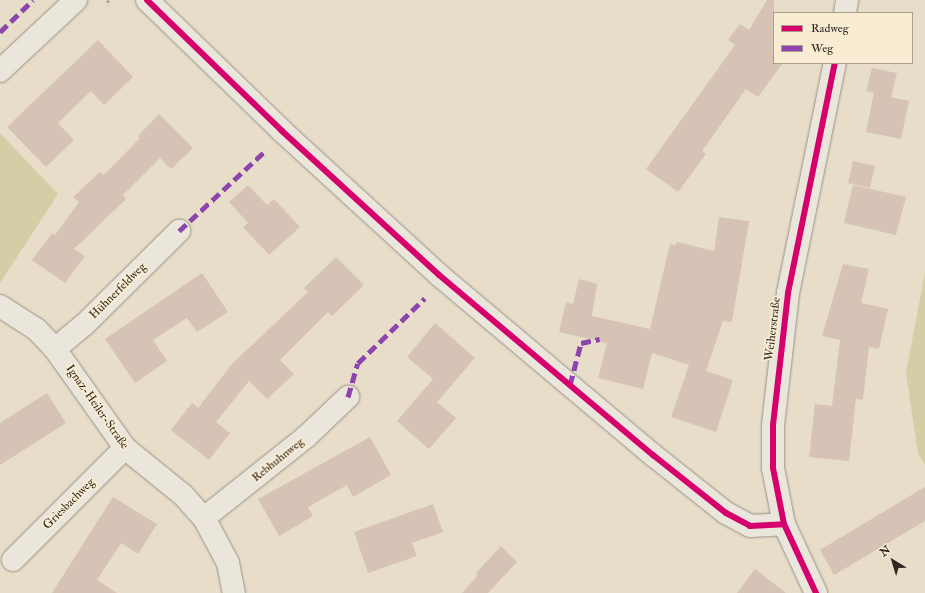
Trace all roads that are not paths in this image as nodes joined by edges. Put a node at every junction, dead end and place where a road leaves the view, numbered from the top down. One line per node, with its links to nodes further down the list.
1 (76, 0): 6 (street)
2 (147, 0): 13 (street)
3 (847, 0): 4 (street)
4 (845, 12)
5 (835, 64): 13 (street, Weiherstraße)
6 (0, 71)
7 (179, 231): 9 (street, Hühnerfeldweg)
8 (0, 306): 9 (street, Ignaz-Heiler-Straße)
9 (55, 349): 11 (street, Ignaz-Heiler-Straße)
10 (348, 397): 12 (street, Rebhuhnweg)
11 (125, 448): 12 (street, Ignaz-Heiler-Straße); 14 (street, Griesbachweg)
12 (204, 518): 15 (street, Ignaz-Heiler-Straße)
13 (784, 524): 16 (street, Weiherstraße)
14 (13, 560)
15 (234, 593)
16 (816, 593)

